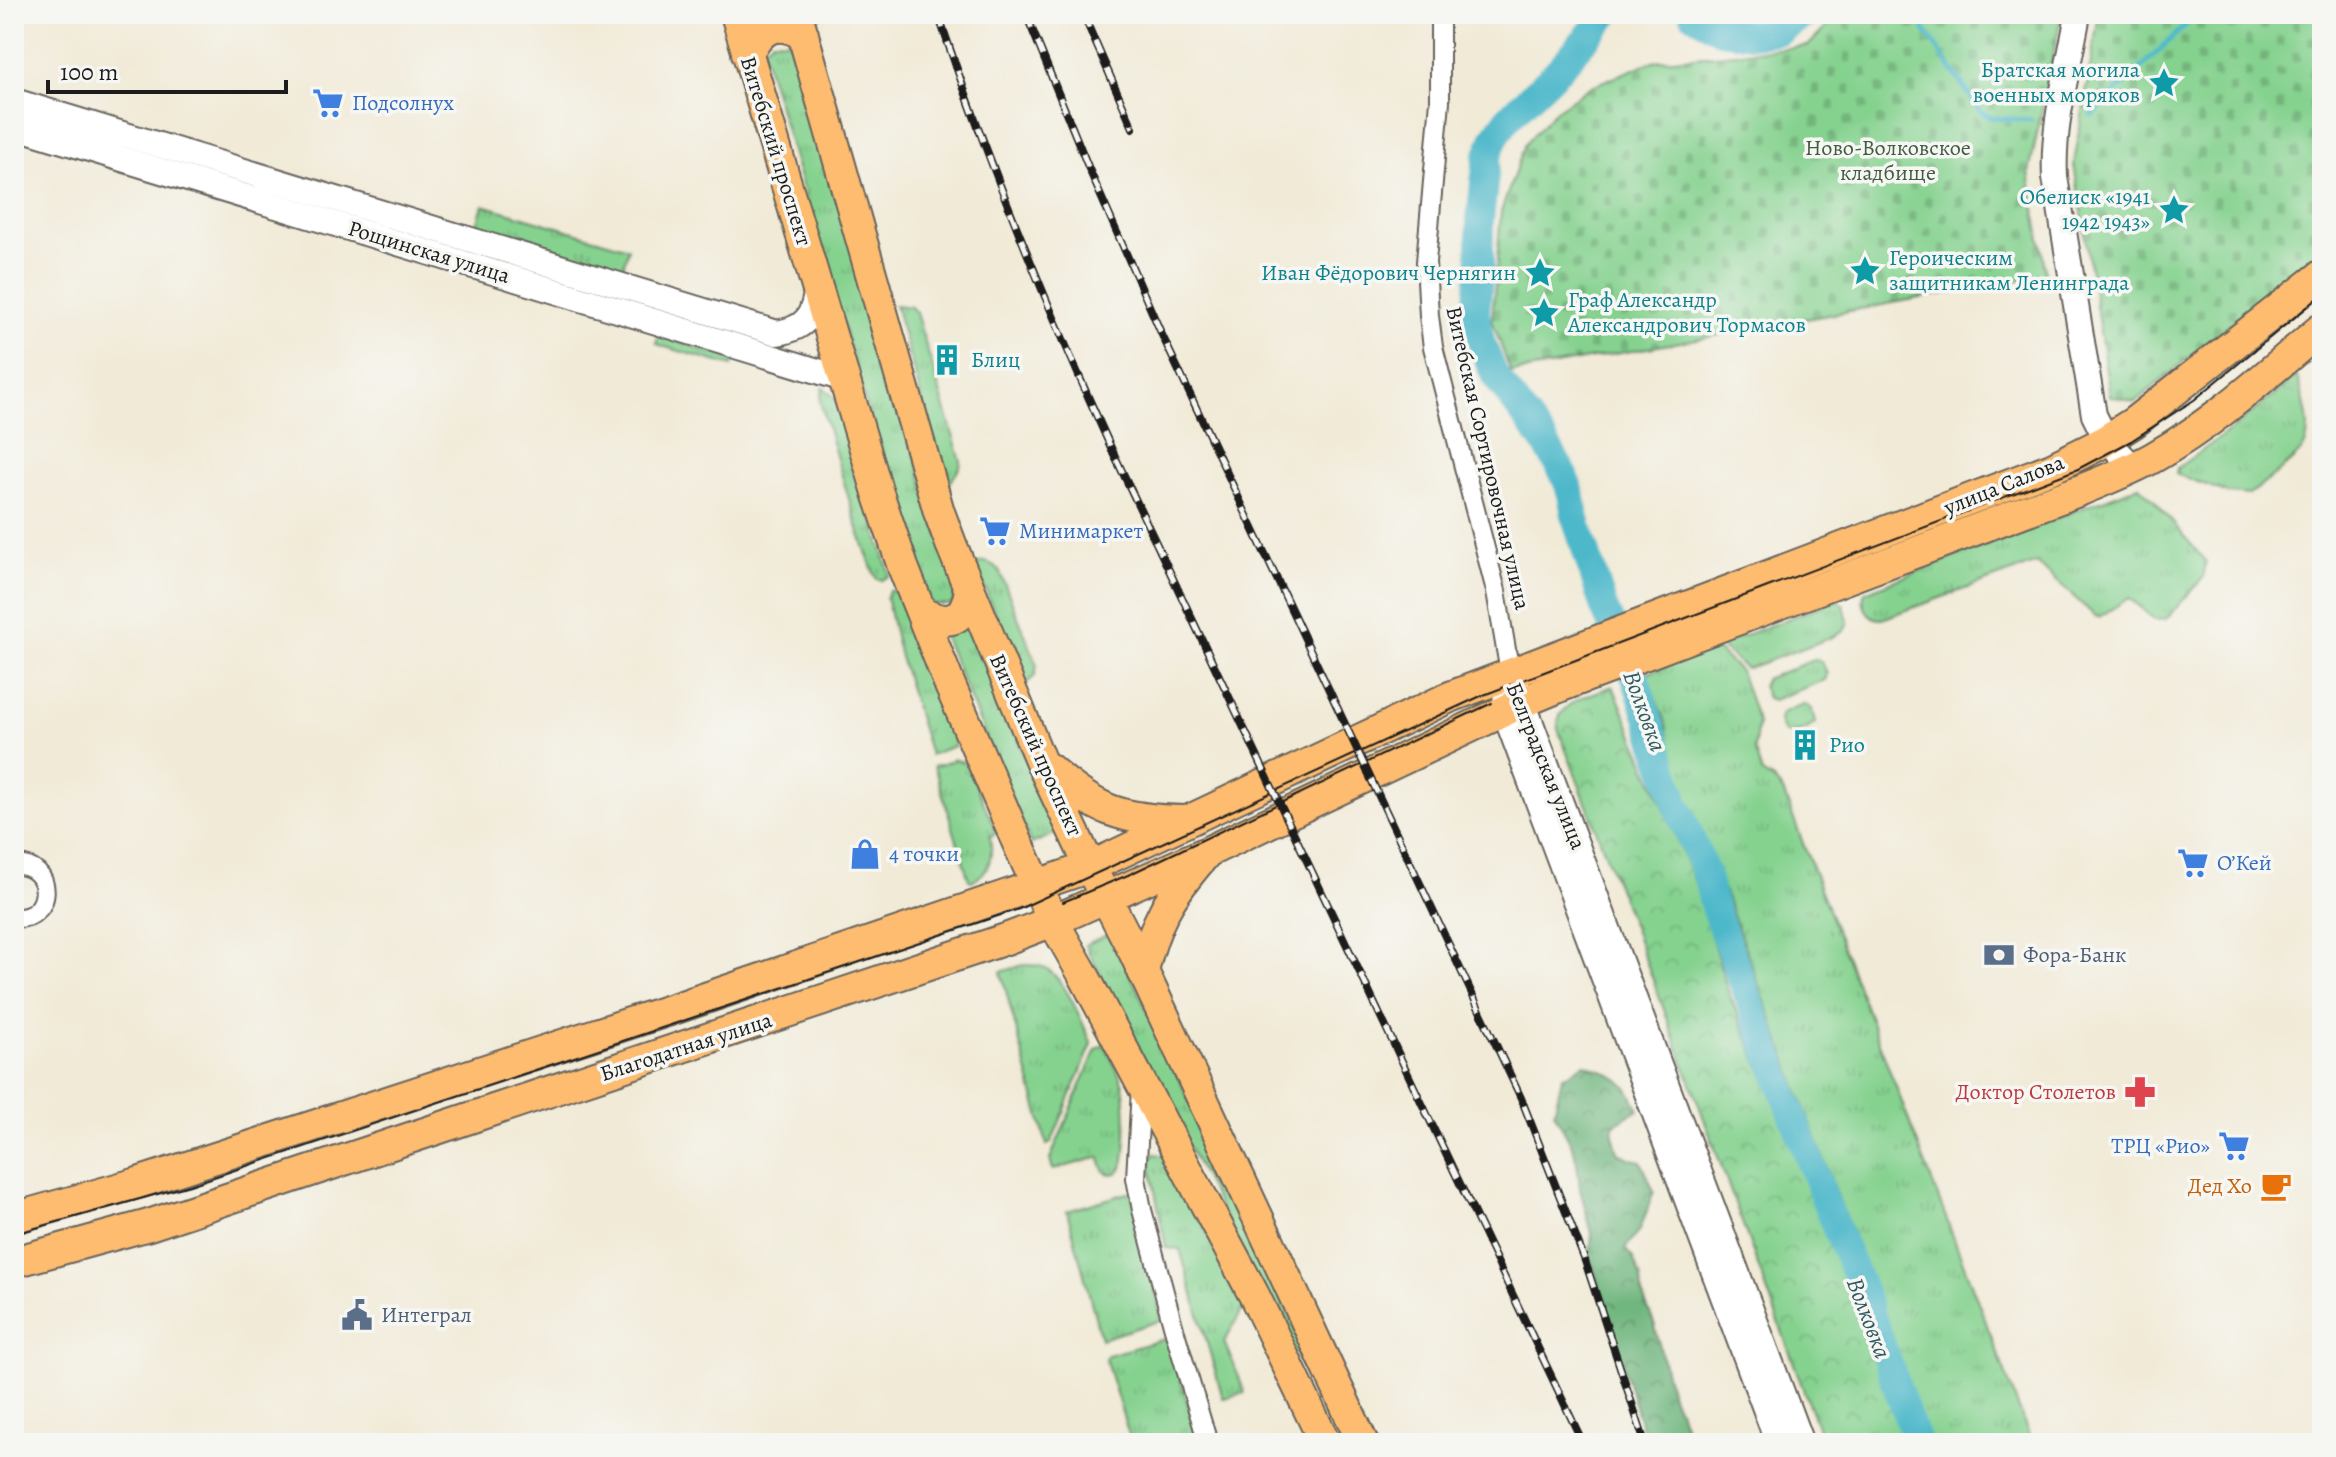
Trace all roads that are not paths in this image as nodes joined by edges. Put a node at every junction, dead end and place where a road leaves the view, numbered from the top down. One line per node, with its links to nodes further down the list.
1 (736, 14): 5 (main road, Витебский проспект)
2 (1440, 14): 18 (street, Витебская Сортировочная улица)
3 (2078, 14): 12 (street)
4 (800, 24): 5 (main road); 14 (main road, Витебский проспект)
5 (747, 53): 9 (main road, Витебский проспект)
6 (14, 101): 9 (street, Рощинская улица)
7 (14, 126): 11 (street, Рощинская улица)
8 (2322, 275): 12 (main road, улица Салова)
9 (817, 288): 11 (main road, Витебский проспект)
10 (2322, 328): 13 (main road, улица Салова)
11 (844, 379): 15 (main road, Витебский проспект)
12 (2106, 439): 13 (street); 16 (main road, улица Салова)
13 (2134, 468): 16 (main road, улица Салова)
14 (970, 592): 15 (main road); 20 (main road, Витебский проспект)
15 (922, 613): 25 (main road, Витебский проспект)
16 (1651, 636): 17 (main road)
17 (1592, 658): 18 (main road); 19 (main road)
18 (1510, 673): 19 (street, Белградская улица); 21 (main road, Благодатная улица)
19 (1514, 707): 22 (main road, Благодатная улица); 37 (street, Белградская улица); 38 (street, Белградская улица)
20 (1040, 760): 21 (main road); 24 (main road, Витебский проспект)
21 (1187, 821): 24 (main road, Благодатная улица)
22 (1207, 852): 26 (main road, Благодатная улица); 29 (main road)
23 (14, 865): 27 (street)
24 (1090, 867): 25 (main road, Благодатная улица); 26 (main road, Витебский проспект)
25 (1037, 886): 28 (main road, Витебский проспект); 31 (main road, Благодатная улица)
26 (1106, 897): 28 (main road, Благодатная улица); 29 (main road, Витебский проспект)
27 (14, 918)
28 (1053, 921): 30 (main road, Витебский проспект); 32 (main road, Благодатная улица)
29 (1143, 972): 33 (main road, Витебский проспект)
30 (1141, 1086): 34 (main road, Витебский проспект); 35 (street)
31 (14, 1218)
32 (14, 1262)
33 (1349, 1412): 34 (main road); 36 (main road, Витебский проспект)
34 (1322, 1436)
35 (1208, 1443)
36 (1363, 1443)
37 (1778, 1443)
38 (1801, 1443)

